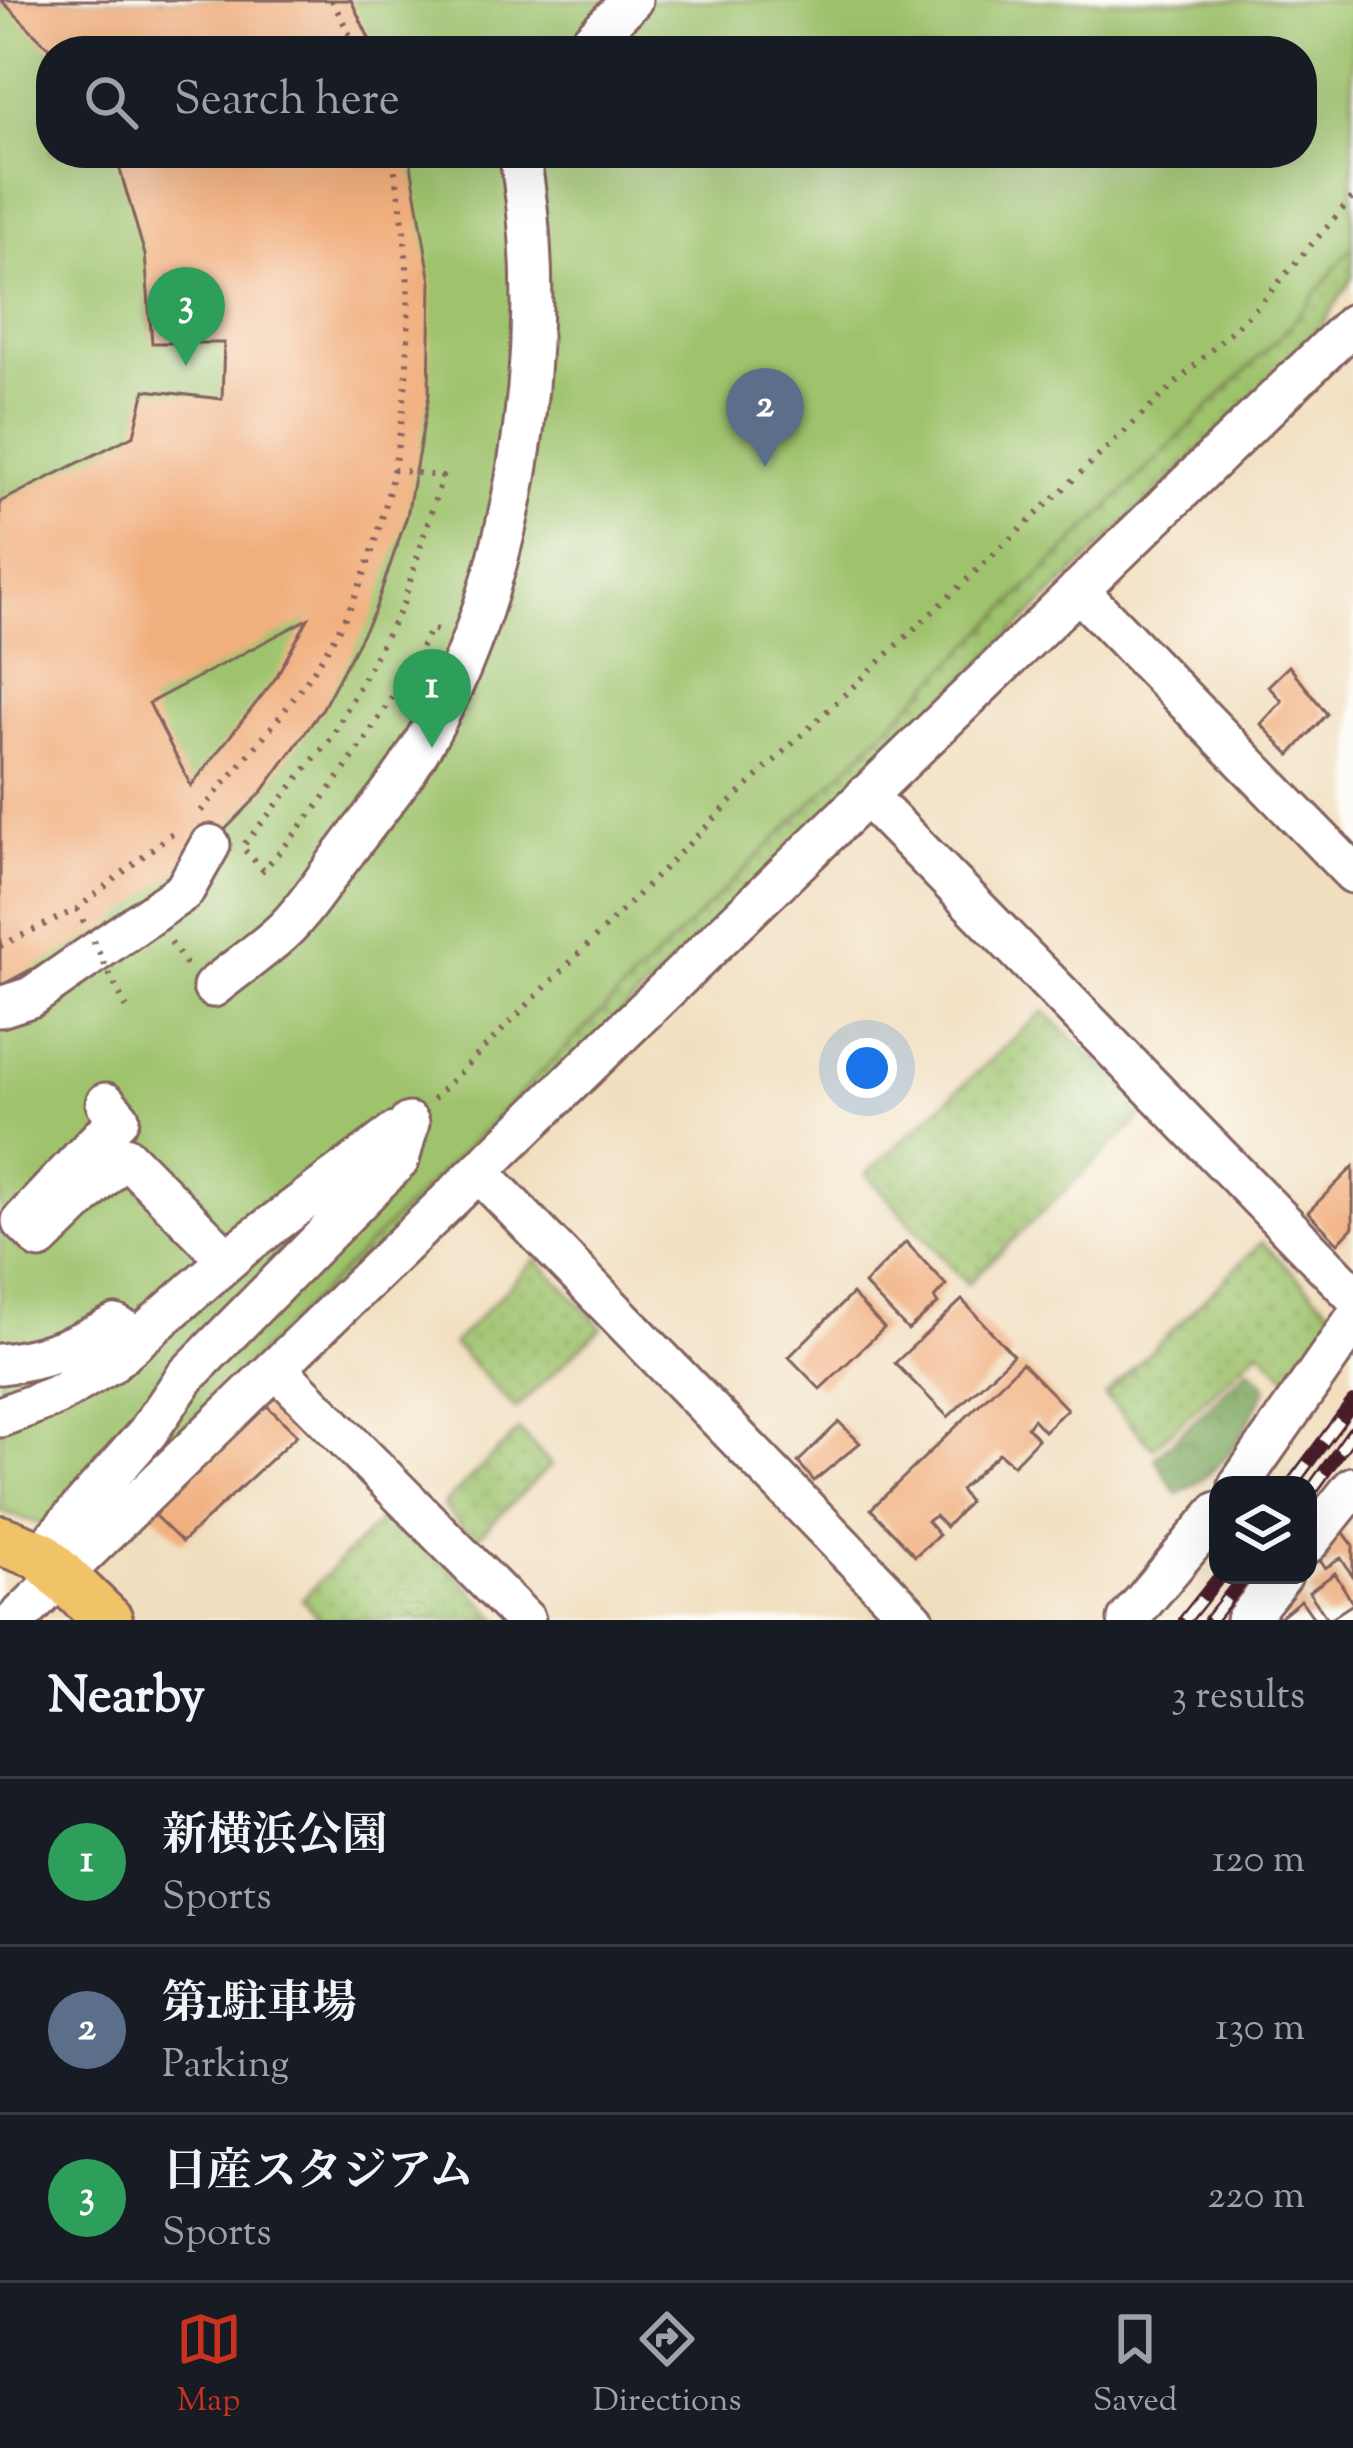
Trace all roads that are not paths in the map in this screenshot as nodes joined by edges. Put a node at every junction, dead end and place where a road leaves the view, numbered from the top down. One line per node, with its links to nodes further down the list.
1 (632, 0): 2 (street)
2 (596, 36)
3 (522, 168): 9 (street)
4 (1353, 324): 5 (street)
5 (1078, 590): 6 (street); 8 (street)
6 (866, 795): 12 (street); 14 (street)
7 (210, 845): 10 (street)
8 (1353, 873)
9 (212, 987)
10 (0, 1007)
11 (112, 1111): 13 (street)
12 (480, 1173): 18 (street); 29 (street)
13 (229, 1260): 16 (street); 24 (street)
14 (1353, 1294)
15 (1353, 1322): 20 (street)
16 (139, 1338): 17 (street); 19 (street)
17 (0, 1364)
18 (278, 1370): 24 (street); 28 (street)
19 (0, 1417)
20 (1245, 1476)
21 (1353, 1487): 23 (street)
22 (1209, 1523): 30 (street)
23 (1317, 1532)
24 (34, 1556): 26 (main road); 27 (street)
25 (1275, 1584): 31 (street)
26 (99, 1617)
27 (16, 1620)
28 (525, 1620)
29 (914, 1620)
30 (1128, 1620)
31 (1246, 1620)

